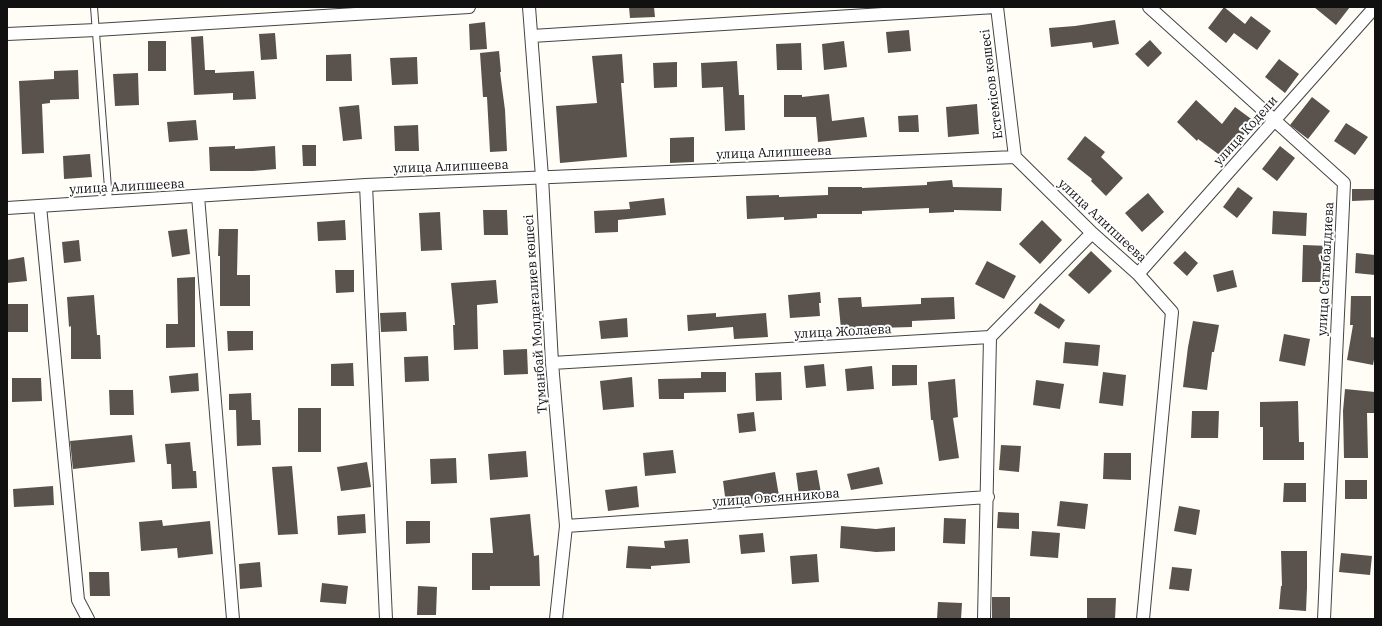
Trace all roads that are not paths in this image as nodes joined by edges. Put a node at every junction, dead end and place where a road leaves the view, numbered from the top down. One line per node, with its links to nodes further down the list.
1 (94, 7): 7 (lane)
2 (469, 7): 7 (street)
3 (529, 7): 9 (street, Тұманбай Молдағалиев көшесі)
4 (996, 7): 9 (street); 11 (street, Естемісов көшесі)
5 (1149, 7): 10 (street, улица Сатыбалдиева)
6 (1375, 7): 10 (street, улица Кодели)
7 (96, 30): 8 (street); 15 (lane)
8 (7, 34)
9 (532, 36): 12 (street, Тұманбай Молдағалиев көшесі)
10 (1275, 120): 19 (street, улица Кодели); 30 (street, улица Сатыбалдиева)
11 (1015, 157): 12 (street, улица Алипшеева); 18 (street, улица Алипшеева)
12 (542, 177): 13 (street, улица Алипшеева); 21 (street, Тұманбай Молдағалиев көшесі)
13 (366, 185): 14 (street, улица Алипшеева); 26 (street)
14 (198, 196): 15 (street, улица Алипшеева); 25 (street)
15 (109, 202): 16 (street, улица Алипшеева)
16 (40, 206): 17 (street, улица Алипшеева); 24 (street)
17 (7, 208)
18 (1092, 233): 19 (street, улица Алипшеева); 20 (street)
19 (1138, 274): 29 (street, улица Алипшеева)
20 (990, 337): 21 (street, улица Жолаева); 22 (street)
21 (552, 363): 23 (street, Тұманбай Молдағалиев көшесі)
22 (988, 497): 23 (street, улица Овсянникова); 28 (street)
23 (566, 526): 27 (street, Тұманбай Молдағалиев көшесі)
24 (88, 619)
25 (233, 619)
26 (386, 619)
27 (556, 619)
28 (984, 619)
29 (1143, 619)
30 (1324, 619)

